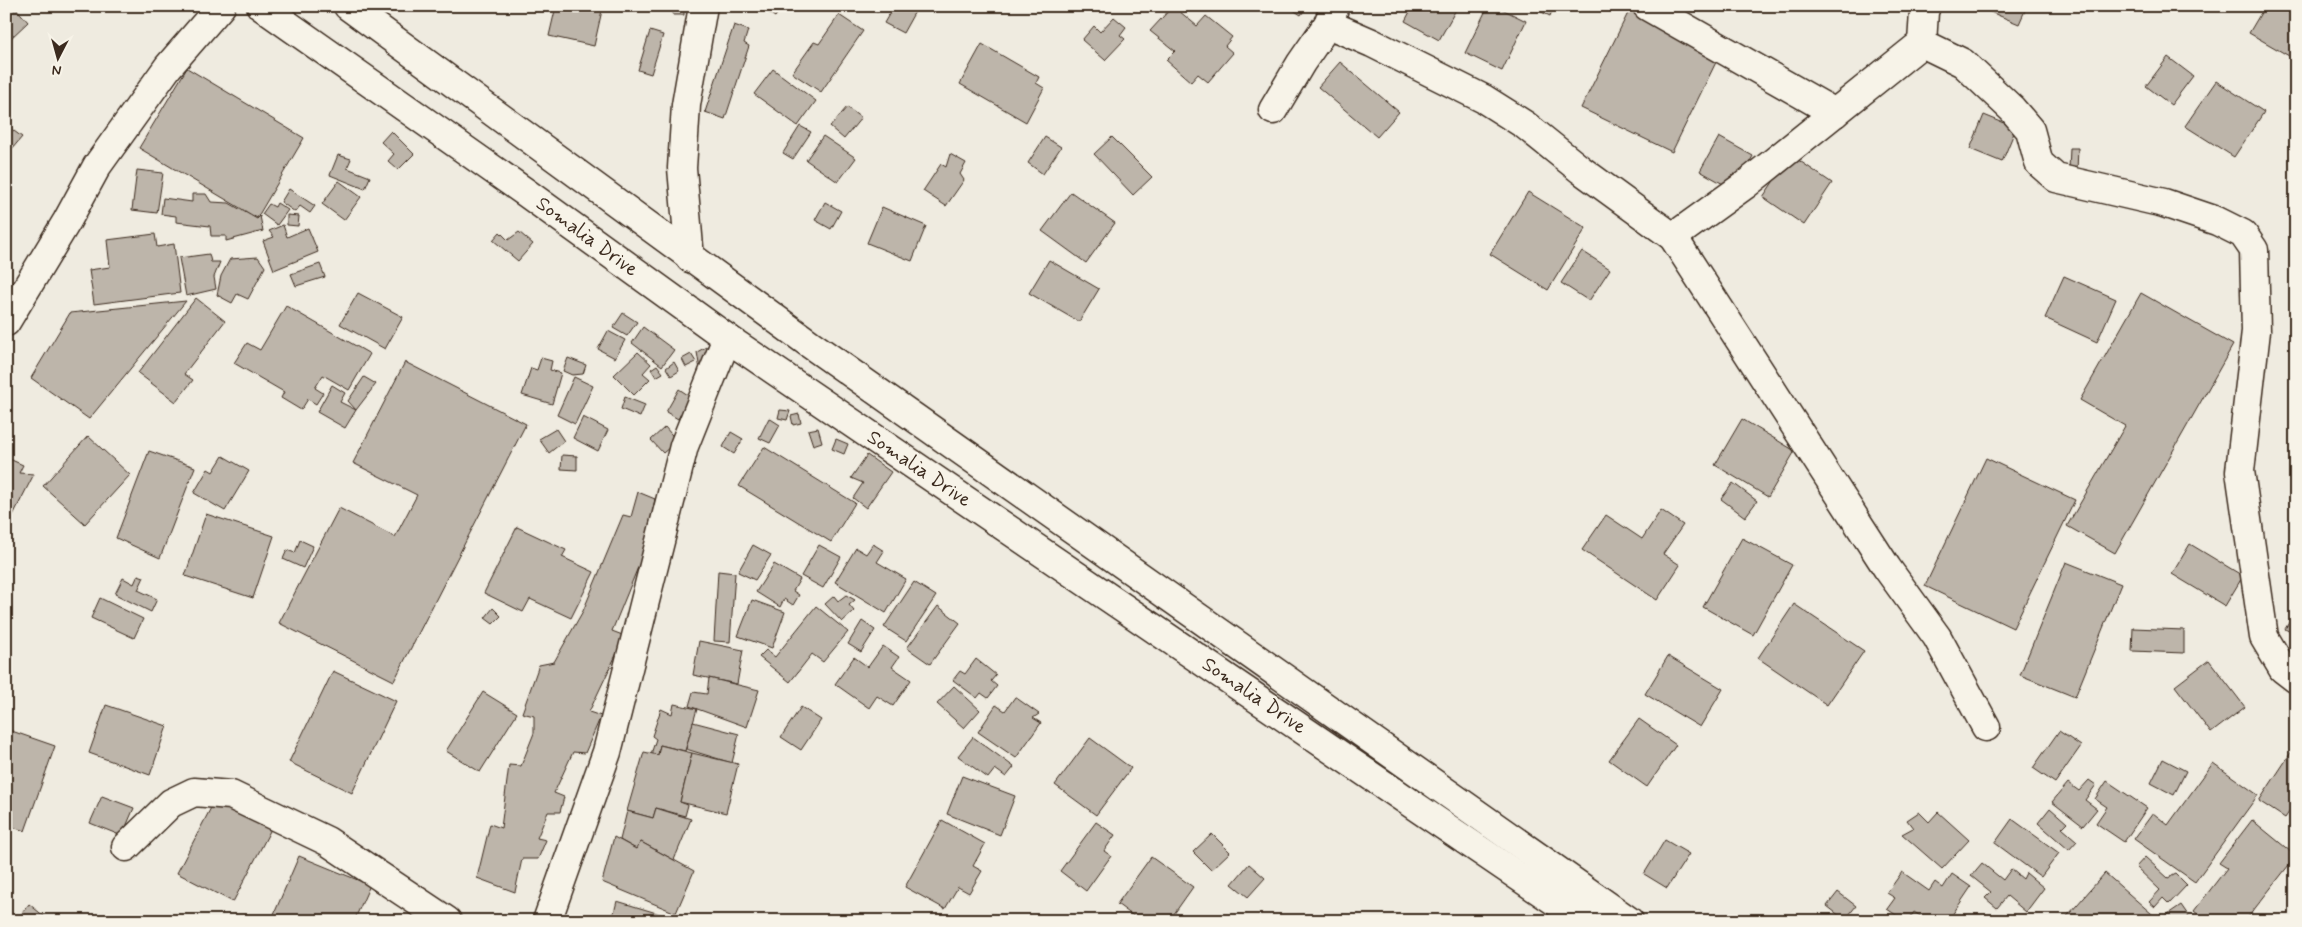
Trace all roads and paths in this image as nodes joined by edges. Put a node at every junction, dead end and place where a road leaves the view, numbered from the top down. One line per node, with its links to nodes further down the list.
1 (221, 6): 13 (street)
2 (261, 6): 14 (street, Somalia Drive)
3 (348, 6): 12 (street, Somalia Drive)
4 (703, 6): 12 (street)
5 (1647, 6): 10 (street)
6 (1926, 6): 8 (street)
7 (1332, 15): 9 (street); 11 (street)
8 (1922, 43): 10 (street); 15 (street)
9 (1273, 110)
10 (1835, 113): 11 (street)
11 (1673, 237): 16 (street)
12 (690, 258): 21 (street, Somalia Drive)
13 (6, 322)
14 (727, 338): 19 (street); 20 (street, Somalia Drive)
15 (2296, 679)
16 (1986, 727)
17 (126, 847): 18 (street)
18 (446, 921)
19 (547, 921)
20 (1584, 921)
21 (1629, 921)

